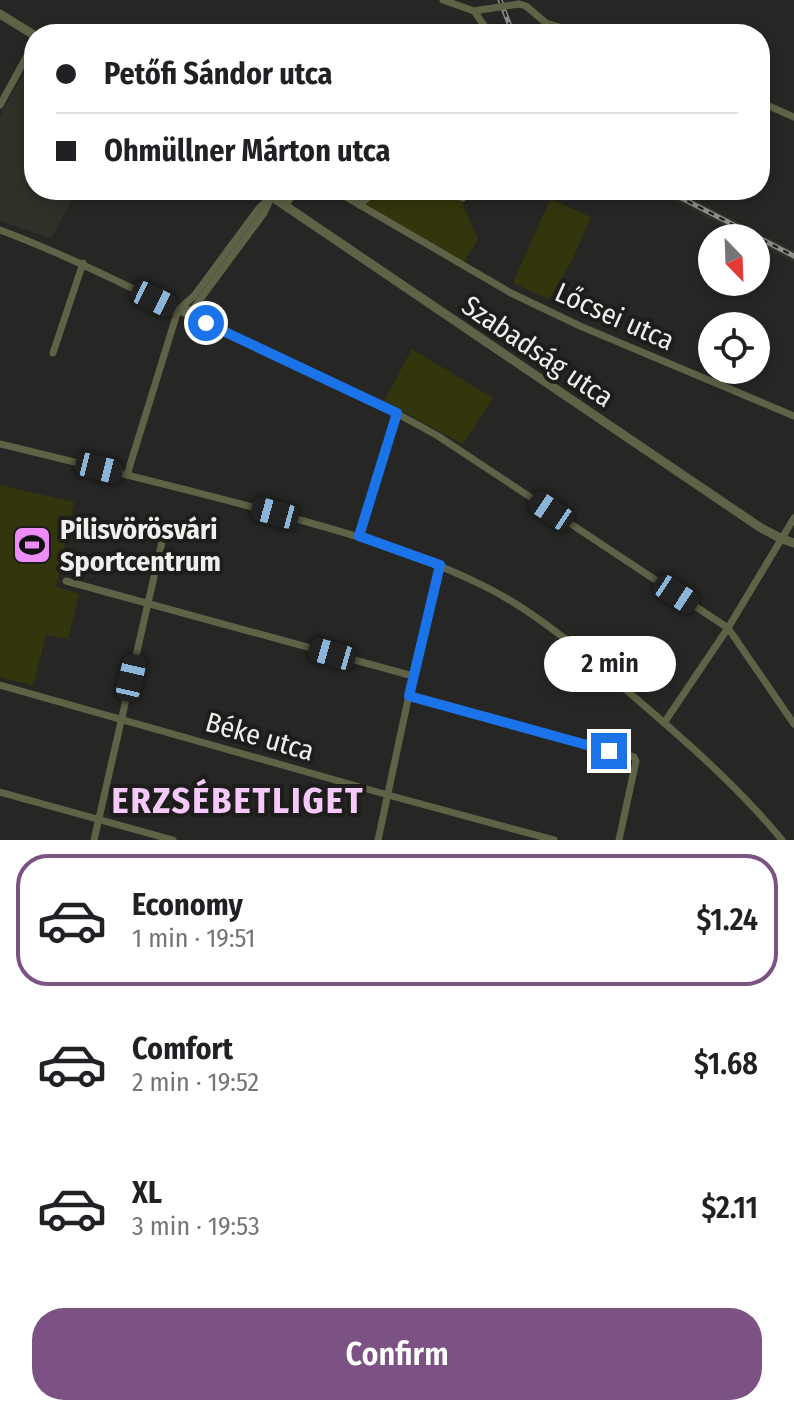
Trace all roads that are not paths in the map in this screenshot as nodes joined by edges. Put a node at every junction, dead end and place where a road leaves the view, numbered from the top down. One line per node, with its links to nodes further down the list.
1 (443, 0): 2 (street)
2 (477, 10): 4 (street); 5 (street, bridge)
3 (0, 14): 6 (street)
4 (485, 24)
5 (549, 24)
6 (24, 29)
7 (24, 61): 8 (street)
8 (0, 105)
9 (770, 106): 10 (street)
10 (794, 117)
11 (270, 200): 20 (street)
12 (276, 200): 17 (street, Szabadság utca)
13 (289, 200): 17 (street)
14 (351, 200): 16 (street)
15 (365, 200): 16 (street)
16 (359, 205): 23 (street, Lőcsei utca)
17 (285, 206): 29 (street, Szabadság utca)
18 (0, 230): 19 (street)
19 (83, 263): 20 (street); 21 (street)
20 (178, 310): 22 (street); 25 (street)
21 (53, 353)
22 (397, 413): 28 (street); 34 (street)
23 (794, 416)
24 (0, 444): 25 (street)
25 (127, 475): 28 (street)
26 (794, 518): 29 (street)
27 (164, 533): 33 (street)
28 (359, 536): 31 (street)
29 (782, 539): 30 (street, Szabadság utca); 34 (street)
30 (794, 543)
31 (440, 565): 35 (street); 39 (street)
32 (66, 581): 33 (street)
33 (148, 603): 35 (street); 38 (street)
34 (728, 628): 39 (street); 40 (street)
35 (413, 676): 37 (street)
36 (0, 685): 38 (street, Béke utca)
37 (409, 696): 42 (street); 48 (street)
38 (121, 720): 42 (street, Béke utca); 43 (street)
39 (664, 723): 49 (street)
40 (794, 724)
41 (0, 792): 43 (street)
42 (388, 795): 46 (street); 47 (street, Béke utca)
43 (99, 819): 44 (street); 45 (street)
44 (94, 840)
45 (173, 840)
46 (378, 840)
47 (554, 840)
48 (619, 840)
49 (782, 840)

